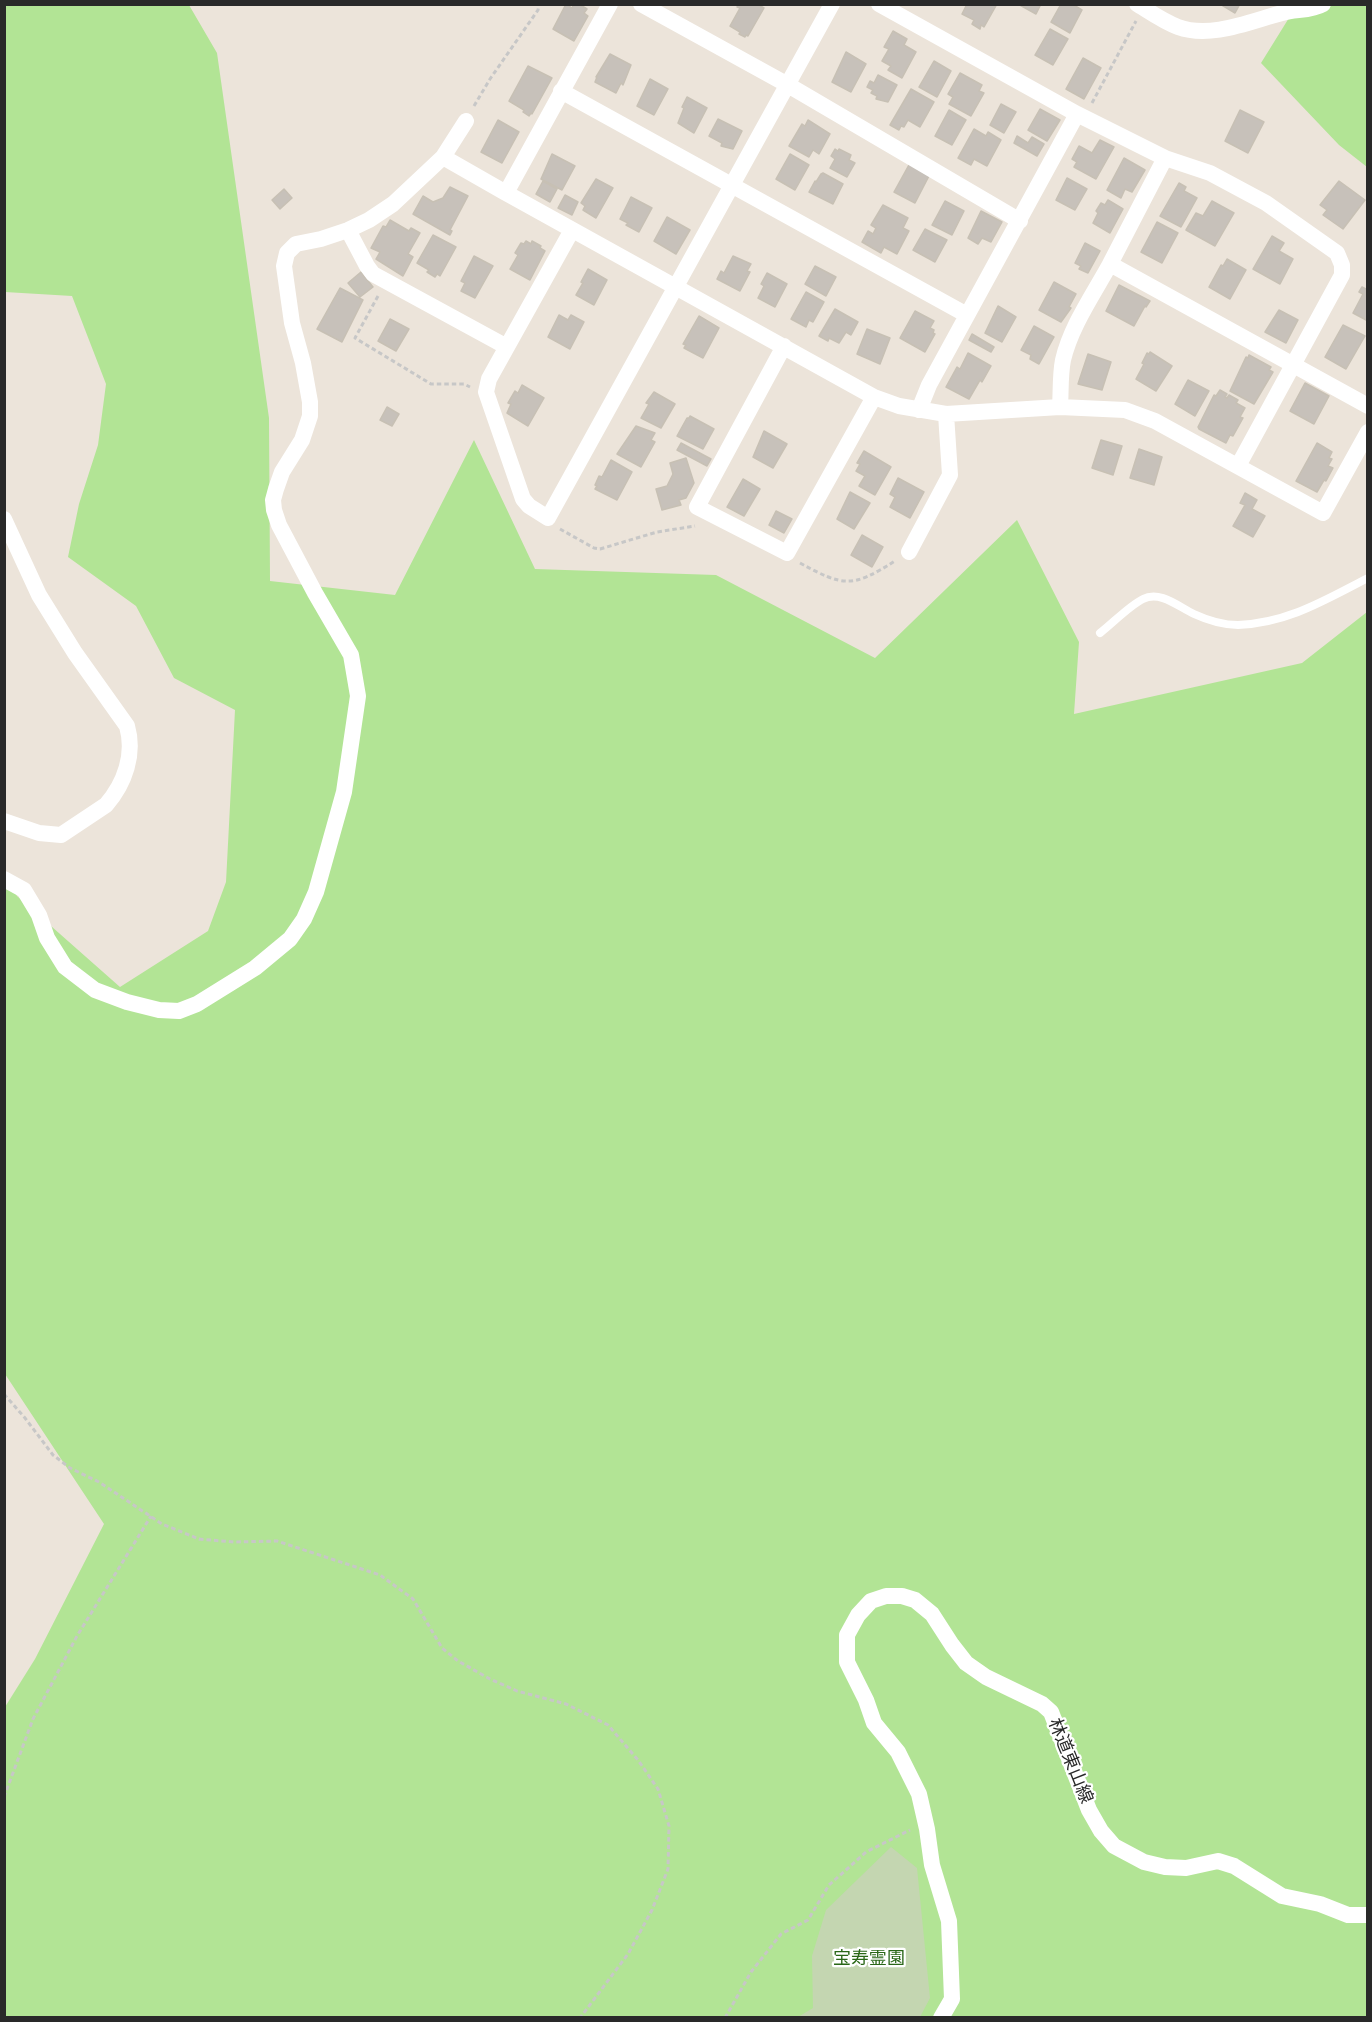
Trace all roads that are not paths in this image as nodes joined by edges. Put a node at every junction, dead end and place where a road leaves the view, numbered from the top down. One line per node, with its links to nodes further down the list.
1 (610, 4): 8 (street)
2 (641, 4): 7 (street)
3 (832, 4): 7 (street)
4 (879, 4): 9 (street)
5 (1323, 4): 6 (street)
6 (1140, 5)
7 (788, 85): 13 (street); 15 (street)
8 (561, 91): 13 (street); 14 (street)
9 (1077, 114): 12 (street); 15 (street)
10 (466, 121): 11 (street)
11 (443, 157): 14 (street); 16 (street)
12 (1165, 158): 18 (street); 23 (street)
13 (732, 184): 19 (street); 20 (street)
14 (506, 193): 17 (street)
15 (1020, 221): 20 (street)
16 (348, 230): 22 (street); 36 (street)
17 (572, 230): 19 (street); 22 (street)
18 (1110, 264): 23 (street); 26 (street)
19 (677, 287): 21 (street); 22 (street)
20 (967, 315): 27 (street)
21 (784, 346): 24 (street); 24 (street)
22 (507, 348)
23 (1293, 364): 25 (street); 30 (street)
24 (874, 397): 27 (street)
25 (1368, 406)
26 (1060, 407): 28 (street); 30 (street)
27 (919, 410): 28 (street)
28 (946, 414): 32 (street)
29 (1368, 432): 30 (street)
30 (1238, 466)
31 (4, 519): 35 (street)
32 (909, 552)
33 (1368, 578): 34 (lane)
34 (1100, 633)
35 (4, 821)
36 (4, 879)
37 (1368, 1915): 38 (street, 林道東山線)
38 (941, 2018)

